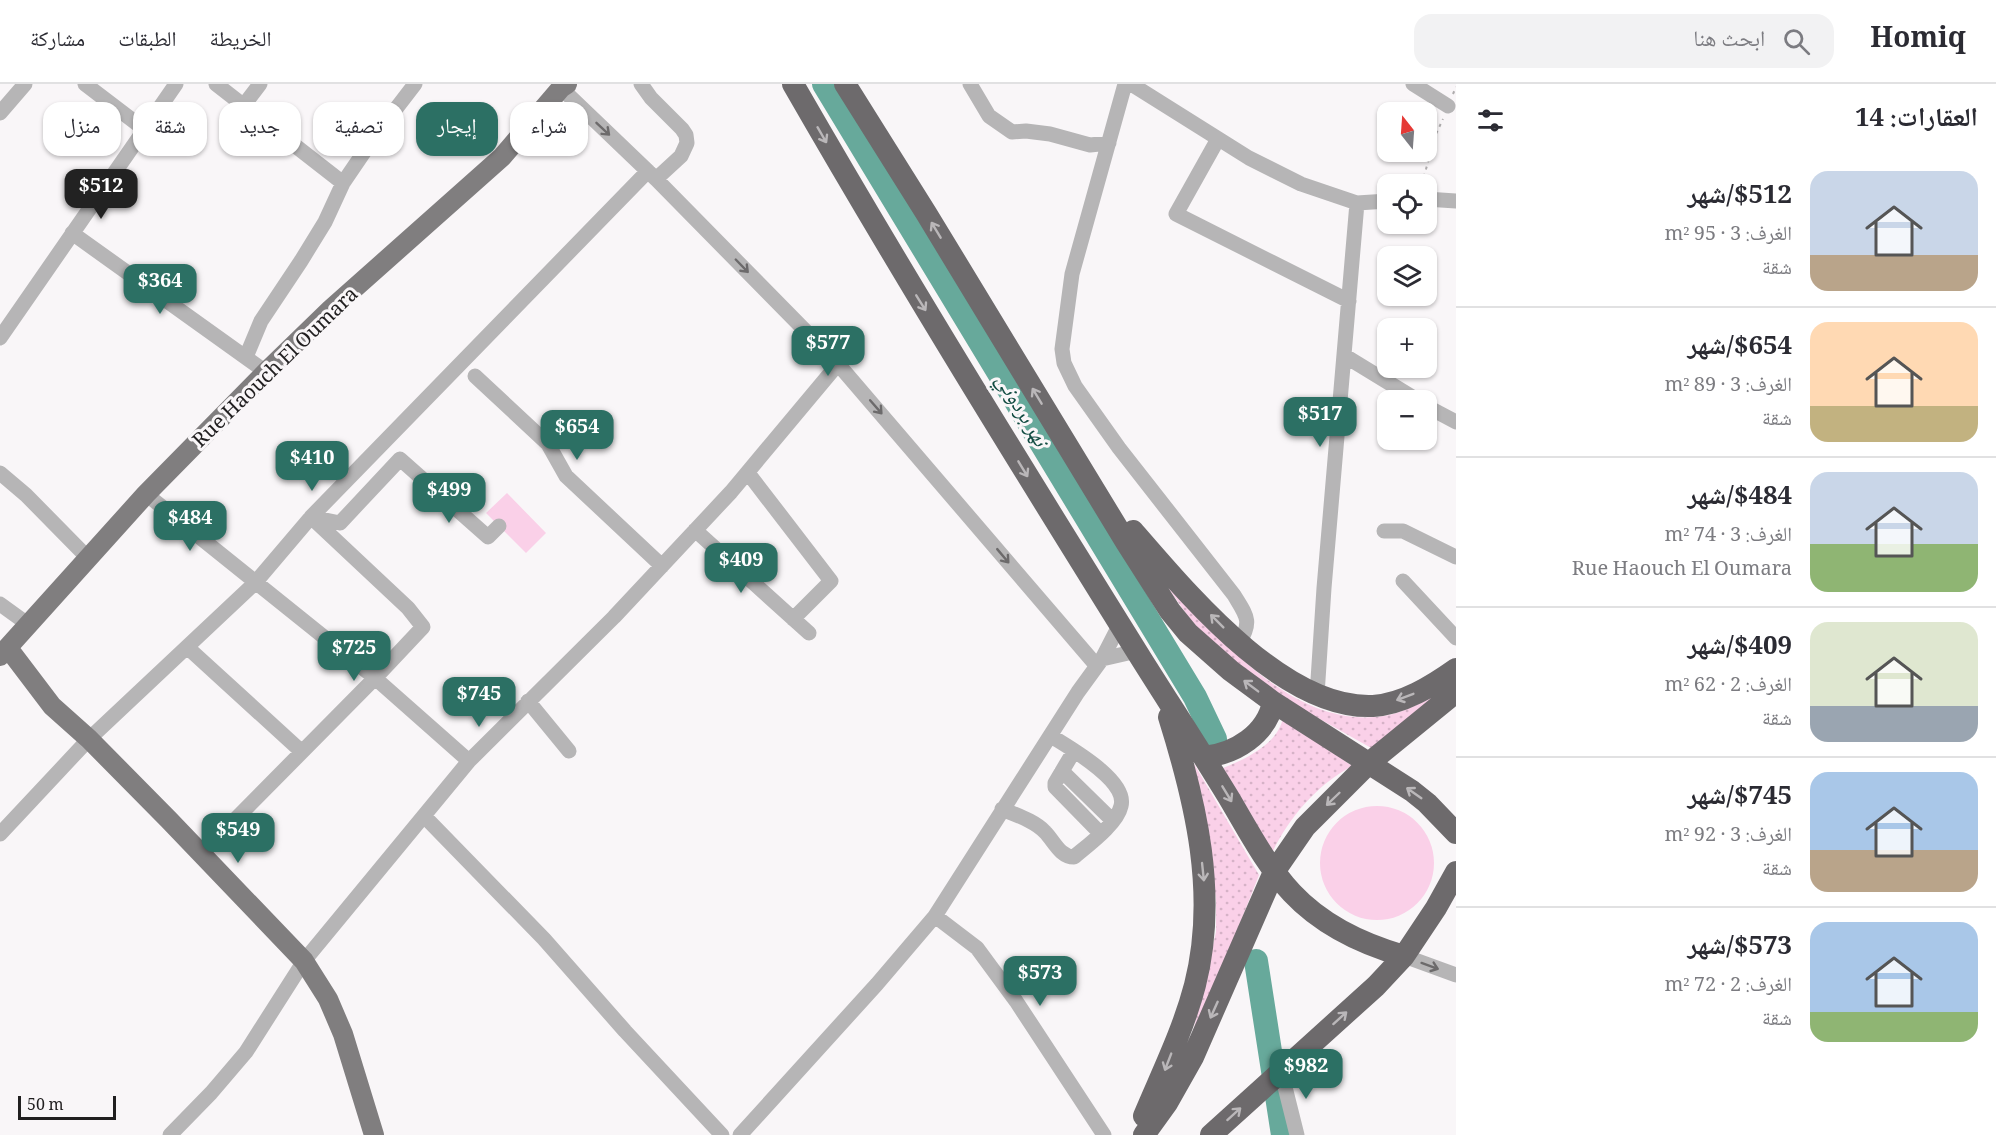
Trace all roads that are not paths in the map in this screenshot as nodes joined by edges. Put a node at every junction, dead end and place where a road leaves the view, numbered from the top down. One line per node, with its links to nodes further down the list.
1 (25, 84): 20 (street)
2 (86, 84): 21 (street)
3 (176, 84): 16 (street)
4 (216, 84): 17 (street)
5 (260, 84): 18 (street)
6 (415, 84): 27 (street)
7 (641, 84): 26 (street)
8 (793, 84): 58 (highway, one-way to 58)
9 (845, 84): 46 (highway, one-way to 9)
10 (970, 84): 23 (street)
11 (1125, 84): 23 (street)
12 (1131, 84): 15 (street)
13 (1413, 84): 19 (street)
14 (562, 85): 26 (street, one-way to 26); 38 (main road, Rue Haouch El Oumara)
15 (1154, 90): 22 (street)
16 (163, 102)
17 (240, 102)
18 (246, 102)
19 (1448, 106)
20 (0, 113)
21 (133, 120)
22 (1218, 139): 31 (street); 33 (street)
23 (1109, 143): 62 (street)
24 (133, 145): 32 (street)
25 (301, 149): 27 (street)
26 (652, 175): 37 (street, one-way to 37); 47 (street)
27 (344, 183): 36 (street)
28 (1437, 200): 29 (street)
29 (1456, 201)
30 (1377, 202): 31 (street)
31 (1357, 203): 33 (street)
32 (72, 233): 34 (street); 36 (street)
33 (1349, 301): 35 (street)
34 (0, 338)
35 (1345, 356): 40 (street); 71 (street)
36 (246, 357): 38 (street)
37 (838, 364): 44 (street); 66 (street, one-way to 66)
38 (266, 372): 45 (main road, Rue Haouch El Oumara)
39 (475, 376): 53 (street)
40 (1401, 390)
41 (1437, 412): 42 (street)
42 (1456, 423)
43 (0, 473): 52 (street)
44 (748, 473): 49 (street); 57 (street)
45 (146, 494): 52 (main road, Rue Haouch El Oumara); 55 (street)
46 (1096, 494): 62 (highway, one-way to 46); 73 (highway, one-way to 46)
47 (311, 517): 48 (street); 55 (street); 69 (street)
48 (499, 526)
49 (695, 530): 53 (street); 57 (street)
50 (1384, 531): 51 (street)
51 (1456, 557)
52 (88, 558): 59 (main road, Rue Haouch El Oumara)
53 (662, 566): 72 (street)
54 (1403, 581): 61 (street)
55 (255, 583): 63 (street); 69 (street)
56 (0, 604): 59 (street)
57 (793, 619): 60 (street)
58 (1120, 624): 64 (highway); 66 (street)
59 (29, 625): 65 (main road, Rue Haouch El Oumara)
60 (809, 633)
61 (1456, 638)
62 (1239, 643): 71 (highway)
63 (187, 647): 75 (street); 78 (street)
64 (1137, 651): 66 (street); 68 (highway)
65 (4, 652): 75 (main road)
66 (1099, 662): 74 (street)
67 (1456, 669): 71 (highway, one-way to 71)
68 (1151, 674): 79 (highway); 102 (highway, one-way to 102)
69 (375, 678): 78 (street); 80 (street)
70 (1456, 692): 81 (highway)
71 (1317, 695)
72 (528, 701): 76 (street); 80 (street)
73 (1273, 702): 79 (highway); 81 (highway)
74 (1051, 736): 77 (street); 83 (street)
75 (89, 740): 87 (street); 89 (main road)
76 (569, 751)
77 (1074, 751): 82 (street); 85 (street)
78 (302, 752): 89 (street)
79 (1204, 757): 90 (highway, one-way to 90)
80 (469, 762): 84 (street)
81 (1369, 764): 86 (highway, one-way to 81); 90 (highway, one-way to 90)
82 (1062, 771): 85 (street); 88 (street)
83 (1002, 809): 88 (street); 92 (street)
84 (425, 817): 94 (street); 99 (street)
85 (1112, 820): 88 (street)
86 (1456, 833)
87 (0, 834)
88 (1101, 834)
89 (202, 853): 94 (main road)
90 (1274, 872): 93 (highway); 103 (highway, one-way to 103)
91 (1456, 872): 93 (highway)
92 (935, 915): 100 (street); 101 (street)
93 (1404, 957): 95 (street, one-way to 95); 96 (highway, one-way to 93)
94 (304, 961): 97 (street); 98 (main road)
95 (1456, 975)
96 (1281, 1071): 104 (highway, one-way to 96); 105 (street)
97 (170, 1135)
98 (374, 1135)
99 (723, 1135)
100 (740, 1135)
101 (1104, 1135)
102 (1136, 1135)
103 (1144, 1135)
104 (1211, 1135)
105 (1297, 1135)

